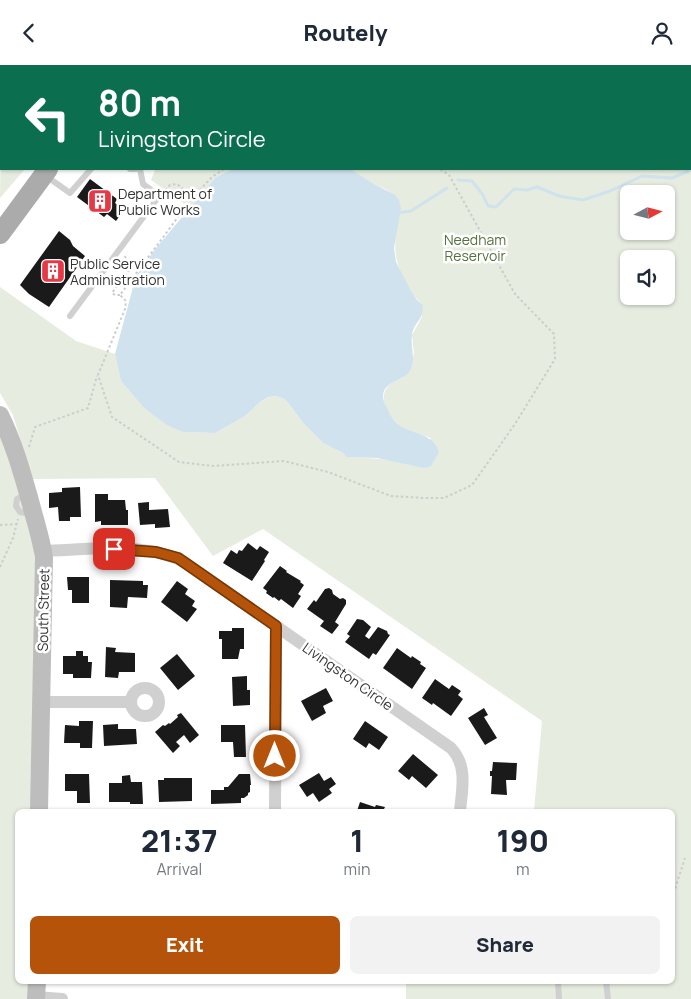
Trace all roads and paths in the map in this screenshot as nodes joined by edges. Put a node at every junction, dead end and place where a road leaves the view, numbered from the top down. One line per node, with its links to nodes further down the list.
1 (90, 170): 5 (lane)
2 (140, 170): 6 (lane)
3 (222, 170): 7 (path)
4 (442, 170): 12 (path)
5 (46, 172): 8 (main road)
6 (158, 196): 7 (path); 9 (lane)
7 (193, 197): 10 (path)
8 (0, 234)
9 (118, 251): 10 (path); 11 (lane)
10 (120, 295): 12 (path)
11 (70, 316)
12 (98, 375): 14 (path)
13 (0, 415): 14 (street, South Street)
14 (21, 471): 15 (street, South Street)
15 (27, 513): 16 (path); 18 (street, South Street)
16 (17, 524): 17 (path); 19 (path)
17 (0, 525)
18 (43, 551): 20 (street, Livingston Circle); 21 (street, South Street)
19 (0, 567)
20 (276, 626): 24 (street); 25 (street, Livingston Circle)
21 (42, 702): 22 (street); 23 (street, South Street)
22 (131, 702)
23 (39, 809)
24 (275, 809)
25 (460, 809)
26 (686, 858): 27 (path)
27 (675, 889)
28 (558, 984): 32 (lane)
29 (607, 984): 33 (lane)
30 (37, 992): 31 (street)
31 (62, 999)
32 (559, 999)
33 (608, 999)

